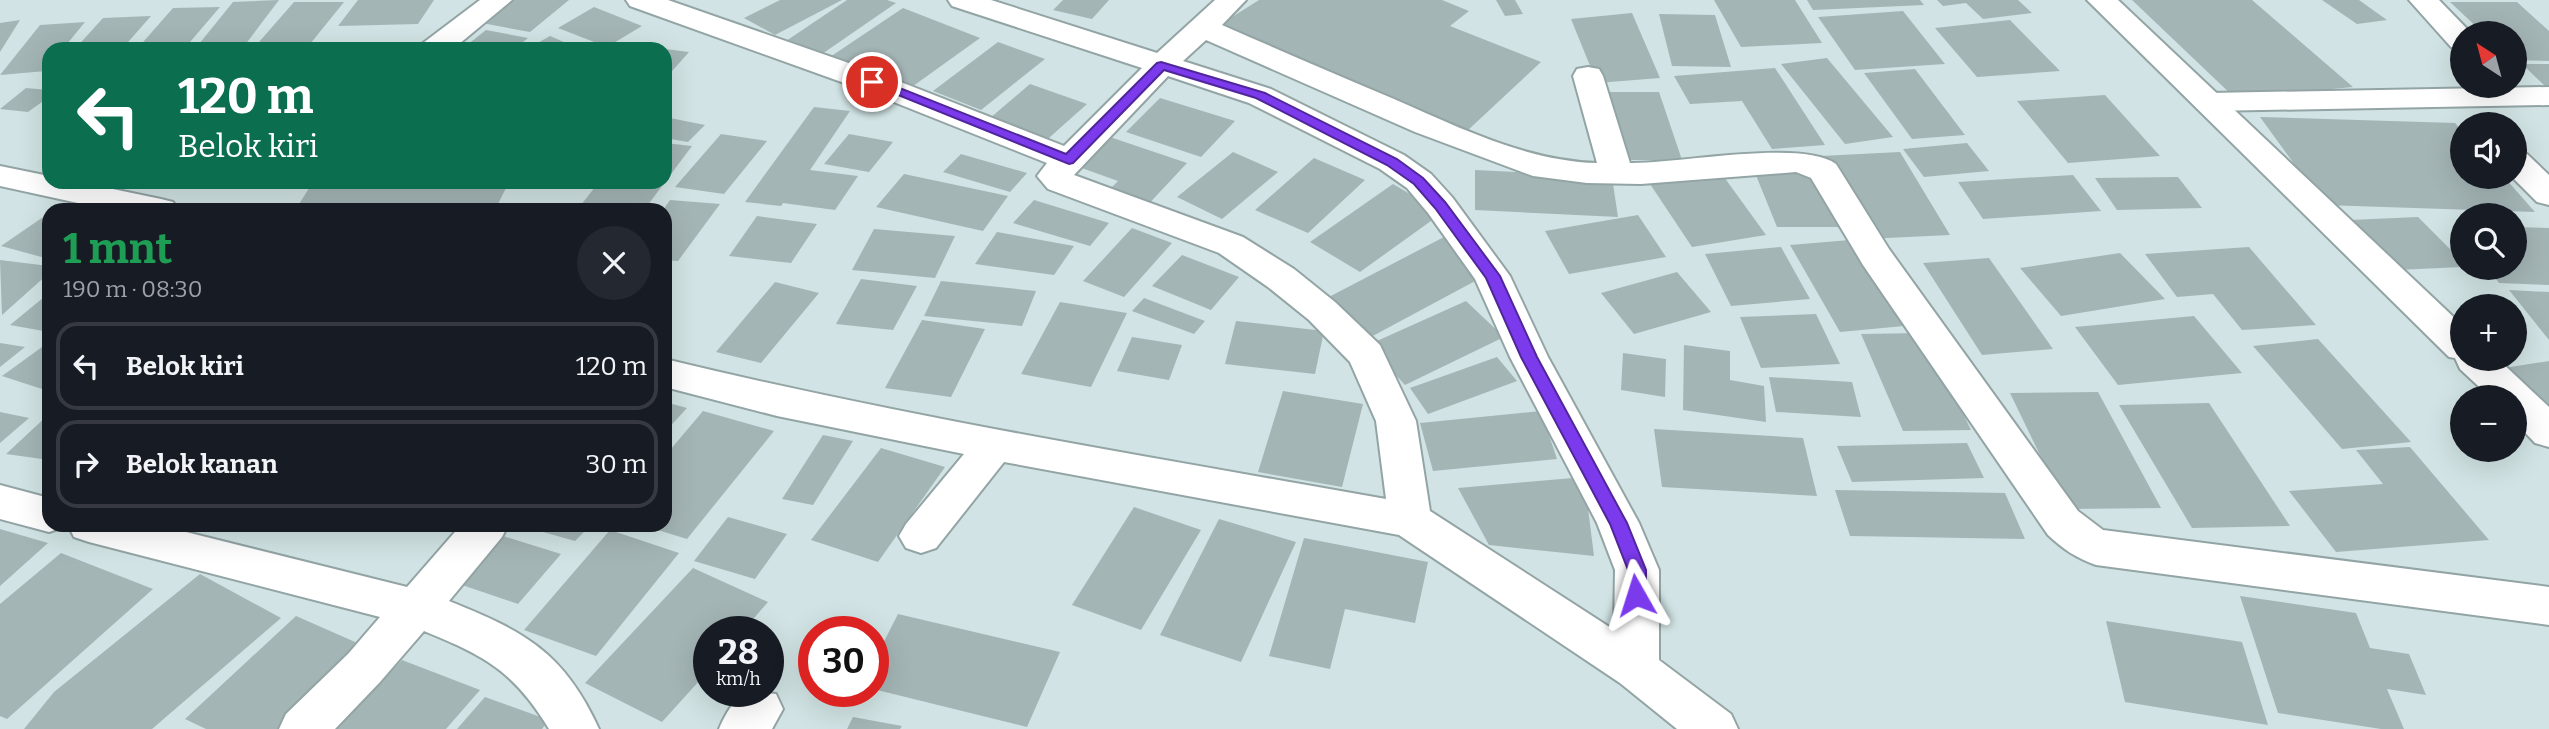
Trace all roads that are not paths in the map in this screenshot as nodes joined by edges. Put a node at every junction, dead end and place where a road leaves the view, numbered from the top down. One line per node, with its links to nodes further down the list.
1 (498, 0): 9 (street)
2 (640, 0): 18 (street)
3 (962, 0): 10 (street)
4 (1232, 0): 8 (street)
5 (2101, 0): 16 (street)
6 (2423, 0): 7 (street)
7 (2450, 28)
8 (1200, 30): 10 (street); 20 (street)
9 (443, 42)
10 (1165, 62): 18 (street); 41 (street)
11 (1588, 76): 20 (street)
12 (2527, 93): 13 (street)
13 (2549, 96)
14 (2458, 98): 15 (street)
15 (2451, 99): 16 (street); 17 (street)
16 (2209, 102): 26 (street)
17 (2464, 112)
18 (1069, 160): 35 (street)
19 (2527, 173): 24 (street)
20 (1617, 174): 39 (street)
21 (0, 176): 22 (street)
22 (42, 185)
23 (62, 189): 25 (street)
24 (2549, 194)
25 (128, 203)
26 (2450, 335)
27 (2486, 371): 29 (street)
28 (672, 375): 32 (street)
29 (2501, 385)
30 (2527, 411): 31 (street)
31 (2549, 432)
32 (995, 445): 35 (street); 38 (street)
33 (0, 502): 34 (street)
34 (42, 513)
35 (1410, 520): 41 (street)
36 (117, 532): 40 (street)
37 (481, 532): 40 (street)
38 (921, 536)
39 (2549, 606)
40 (416, 608): 42 (street); 43 (street)
41 (1636, 669): 44 (street)
42 (303, 729)
43 (575, 729)
44 (1714, 729)

